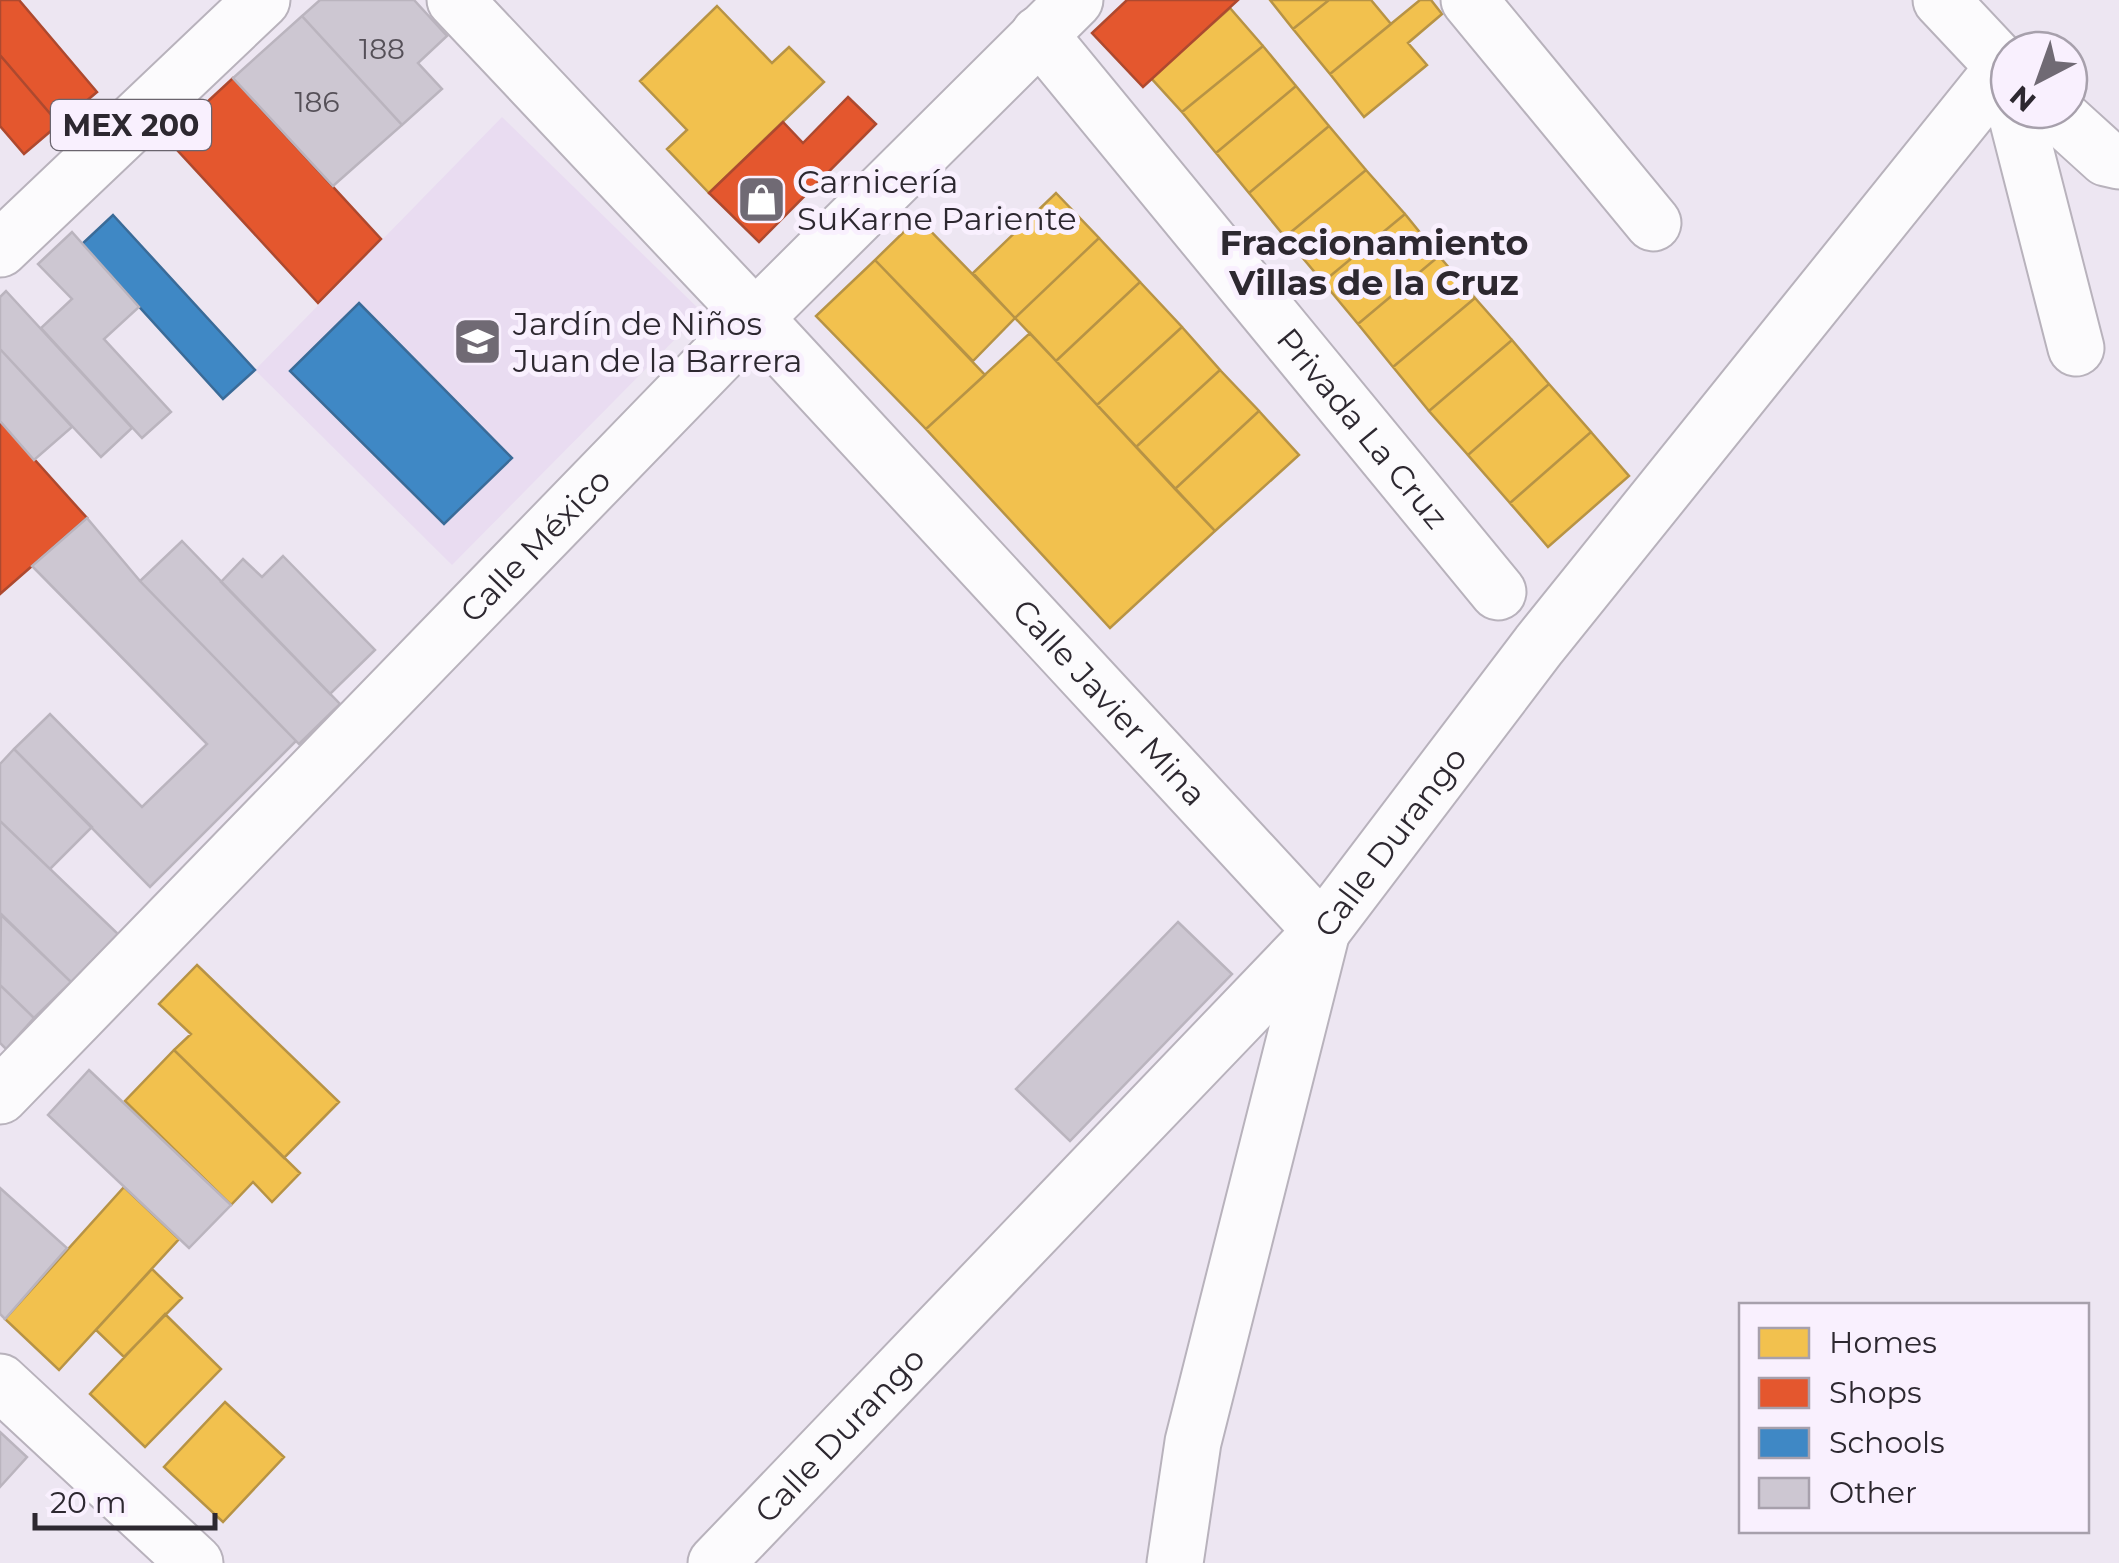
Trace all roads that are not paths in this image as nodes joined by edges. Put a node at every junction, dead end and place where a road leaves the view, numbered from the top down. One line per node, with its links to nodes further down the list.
1 (262, 0): 12 (main road, MEX 200)
2 (454, 0): 13 (main road, Calle Javier Mina)
3 (1469, 0): 11 (main road)
4 (1941, 0): 6 (main road)
5 (1057, 17): 13 (main road, Calle México); 15 (main road, Privada La Cruz)
6 (1989, 59)
7 (1989, 108): 16 (main road, Calle Durango)
8 (2021, 130): 14 (main road)
9 (2074, 130): 10 (main road)
10 (2119, 161)
11 (1653, 224)
12 (0, 249)
13 (755, 318): 16 (main road, Calle Javier Mina); 17 (main road, Calle México)
14 (2076, 348)
15 (1498, 592)
16 (1322, 932): 20 (main road, Calle Durango); 21 (main road)
17 (0, 1096)
18 (0, 1382): 19 (main road)
19 (194, 1563)
20 (716, 1563)
21 (1175, 1563)

